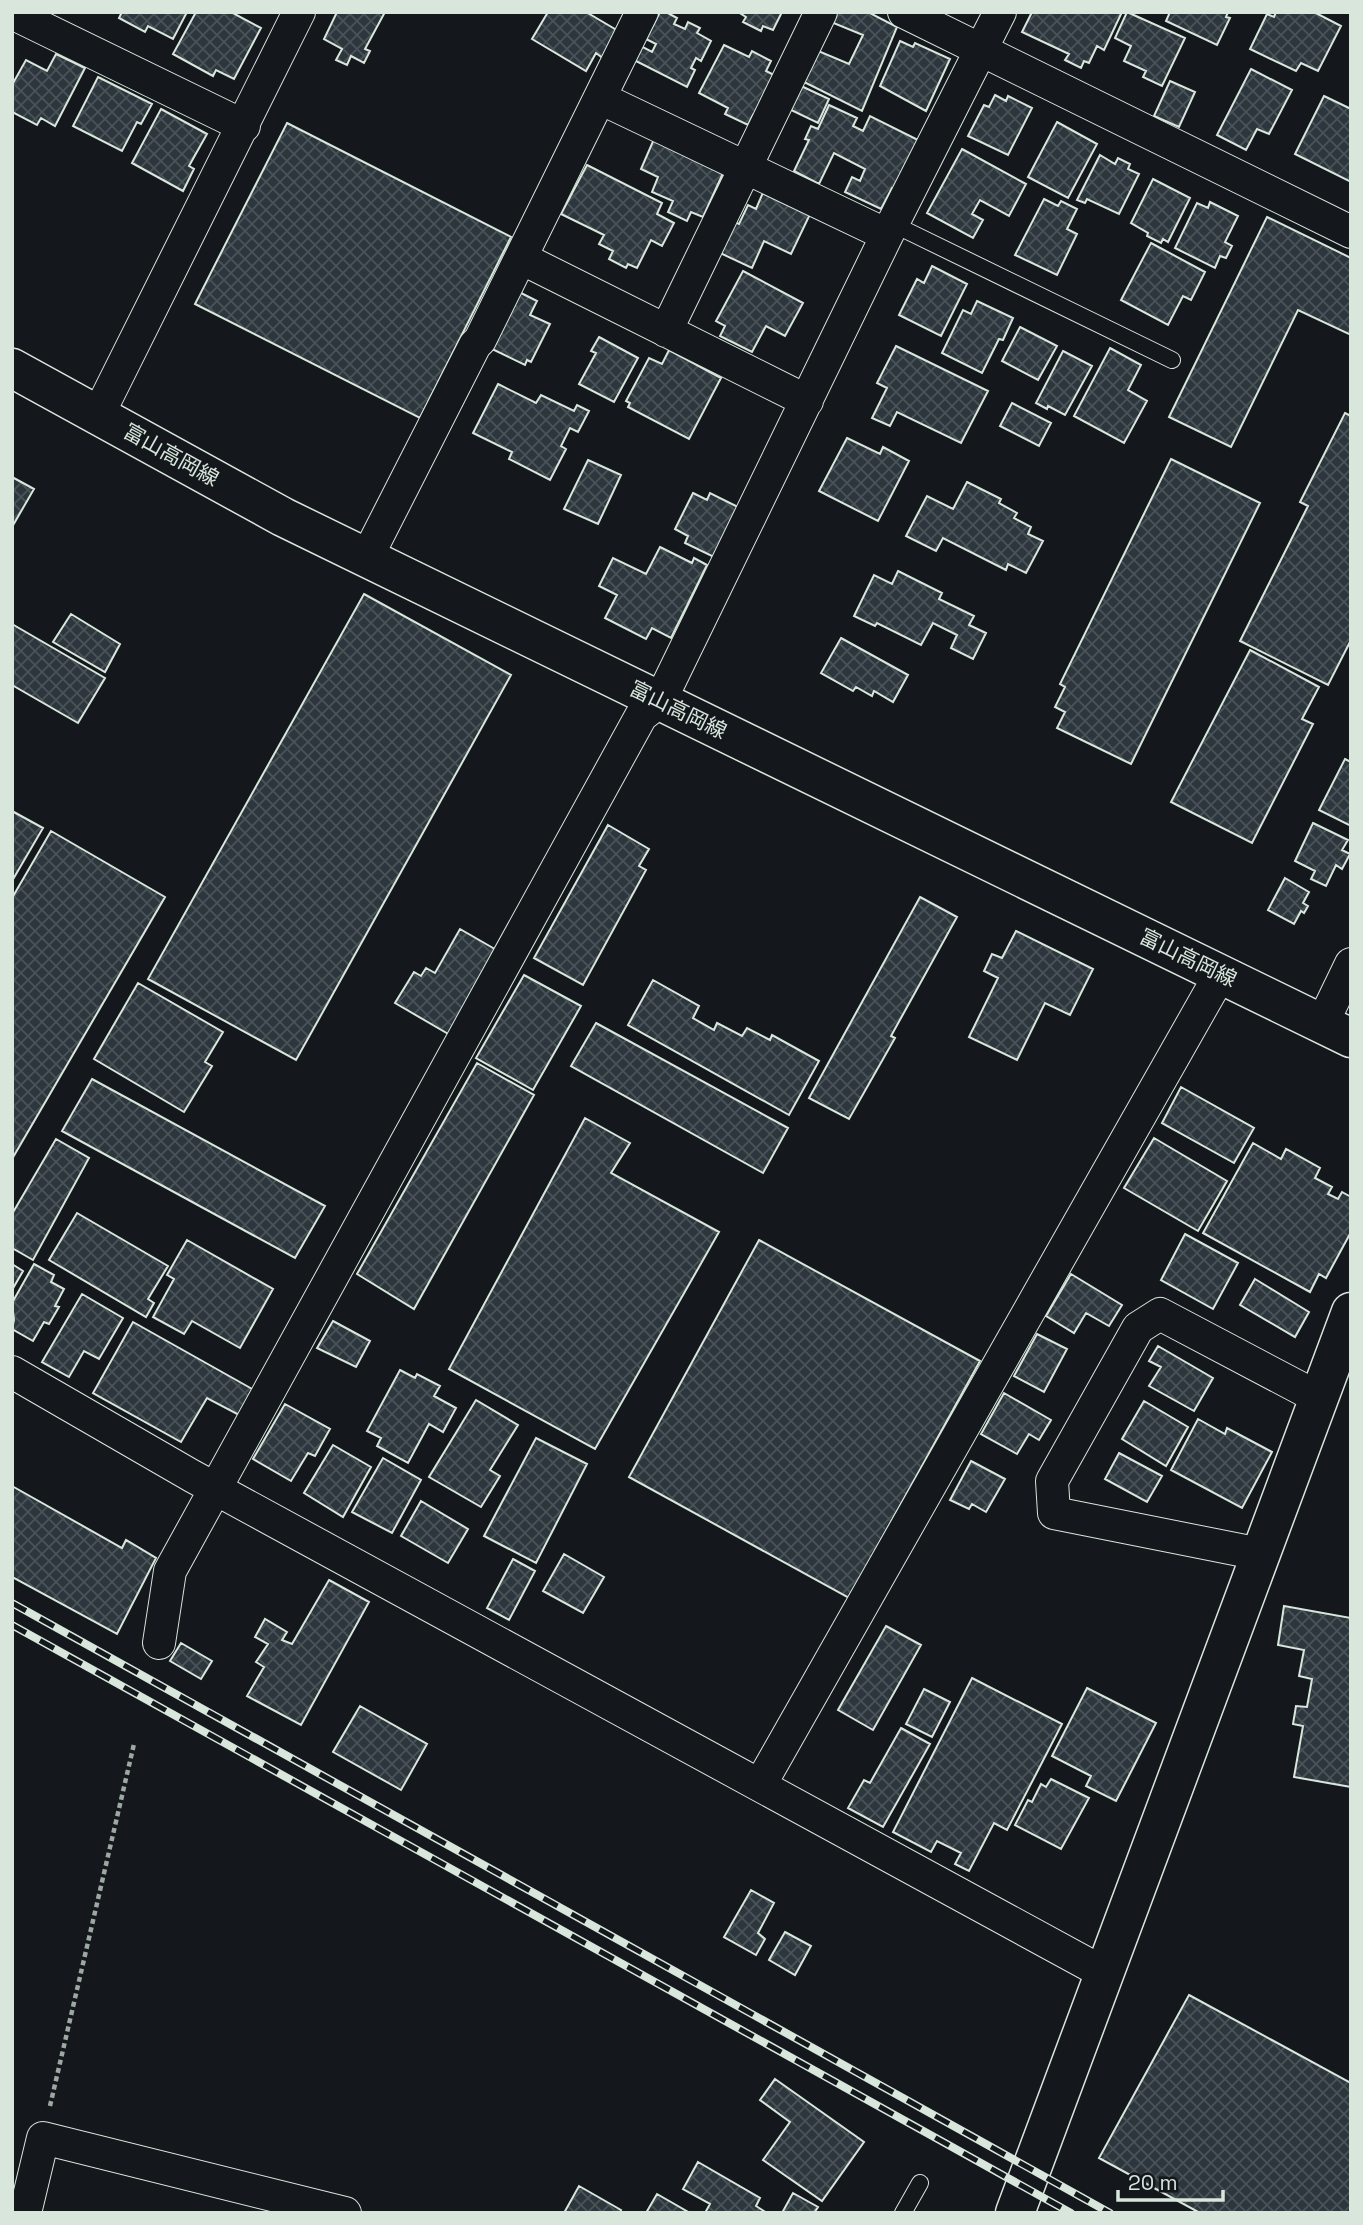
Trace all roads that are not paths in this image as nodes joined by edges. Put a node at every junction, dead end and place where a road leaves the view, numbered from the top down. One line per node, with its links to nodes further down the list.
1 (299, 12): 9 (street)
2 (642, 12): 8 (street)
3 (821, 12): 10 (street)
4 (904, 12): 7 (street)
5 (1000, 12): 7 (street)
6 (12, 13): 9 (street)
7 (981, 50): 11 (street); 12 (street)
8 (600, 98): 10 (street); 13 (street)
9 (244, 126): 18 (street)
10 (746, 167): 11 (street); 14 (street)
11 (890, 229): 15 (lane); 17 (street)
12 (1351, 232)
13 (521, 258): 14 (street); 19 (street)
14 (666, 331): 17 (street)
15 (1172, 360)
16 (12, 368): 18 (main road, 富山高岡線)
17 (807, 401): 20 (street)
18 (99, 415): 19 (main road, 富山高岡線)
19 (367, 557): 20 (main road, 富山高岡線)
20 (660, 701): 22 (main road, 富山高岡線); 27 (street)
21 (1351, 964): 23 (street)
22 (1221, 974): 23 (main road, 富山高岡線); 30 (street)
23 (1337, 1031)
24 (1351, 1312): 26 (main road)
25 (12, 1372): 27 (street)
26 (1318, 1398): 28 (main road); 28 (street)
27 (216, 1489): 29 (street); 30 (street)
28 (1260, 1554): 31 (main road)
29 (159, 1643)
30 (760, 1785): 31 (street)
31 (1104, 1973): 36 (main road)
32 (919, 2183): 35 (lane)
33 (25, 2213): 34 (street)
34 (345, 2213)
35 (902, 2213)
36 (1015, 2213)

